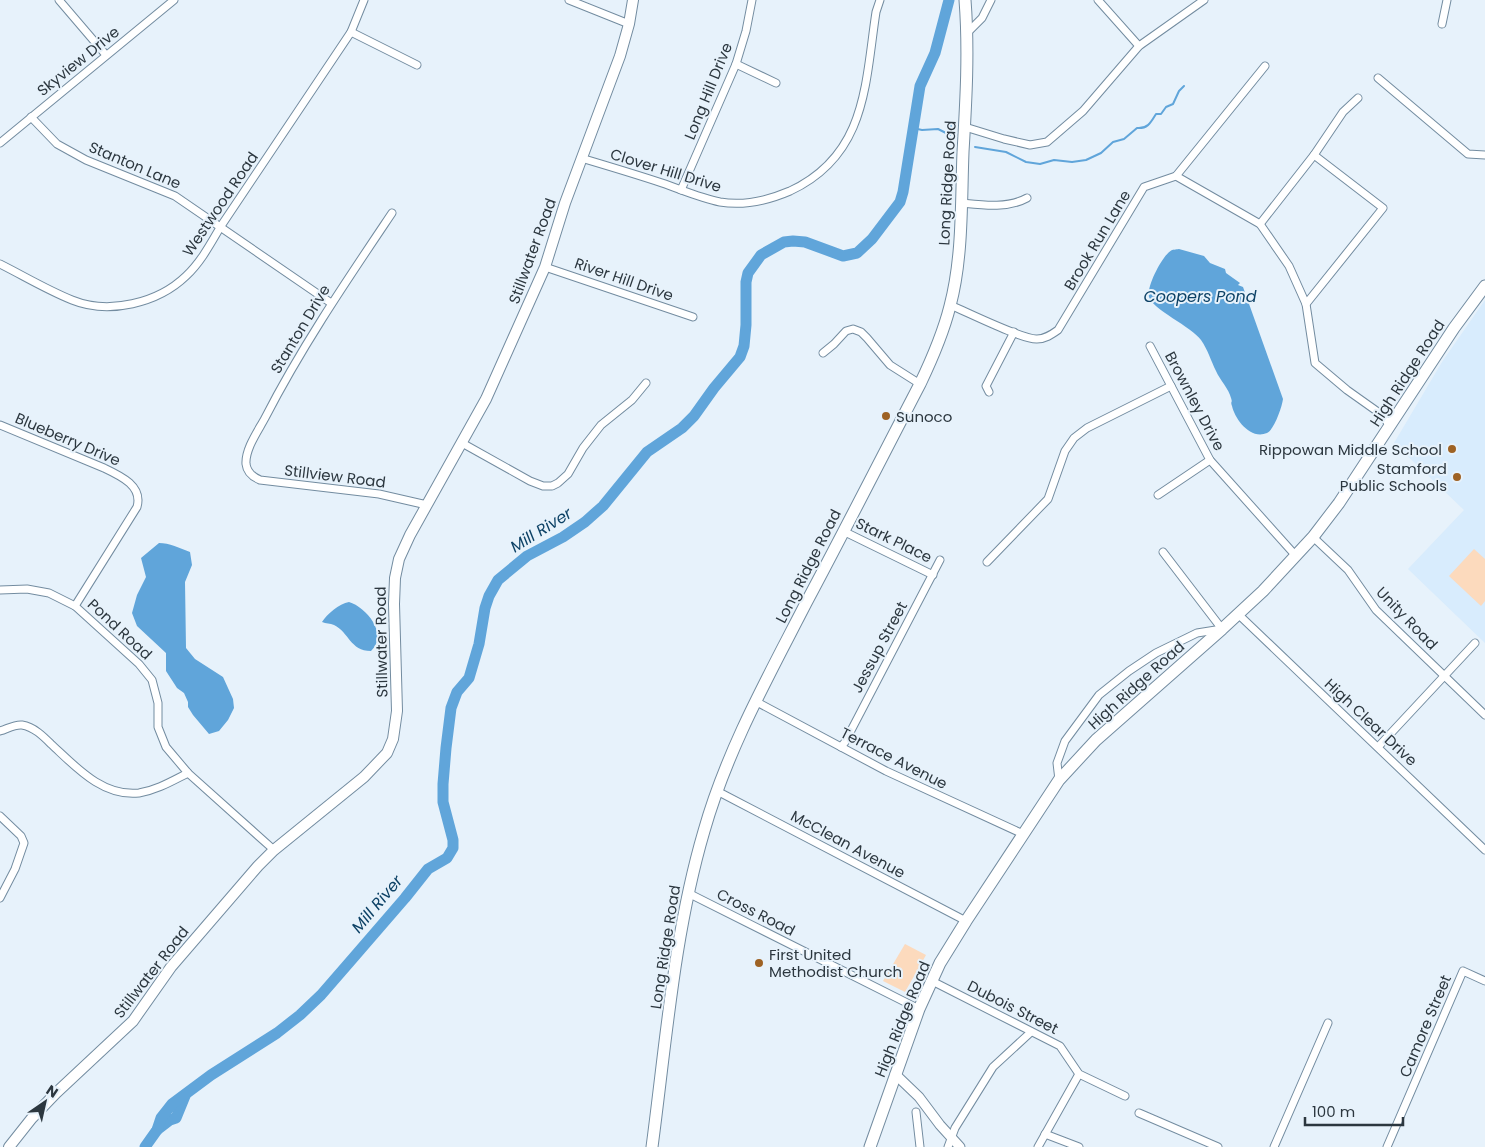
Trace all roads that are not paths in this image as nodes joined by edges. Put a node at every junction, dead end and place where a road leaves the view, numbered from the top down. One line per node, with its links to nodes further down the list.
1 (58, 0): 18 (street)
2 (174, 0): 18 (street, Skyview Drive)
3 (364, 0): 15 (street, Westwood Road)
4 (569, 0): 13 (street)
5 (633, 0): 13 (main road, Stillwater Road)
6 (752, 0): 19 (street, Long Hill Drive)
7 (880, 0): 32 (street, Clover Hill Drive)
8 (965, 0): 16 (main road, Long Ridge Road)
9 (991, 0): 16 (street)
10 (1098, 0): 17 (street)
11 (1204, 0): 17 (street)
12 (1447, 0): 14 (street)
13 (629, 24): 30 (main road, Stillwater Road)
14 (1442, 24)
15 (351, 32): 20 (street); 37 (street, Westwood Road)
16 (968, 32): 26 (main road, Long Ridge Road)
17 (1139, 46): 26 (street)
18 (106, 55): 25 (street, Skyview Drive)
19 (736, 64): 23 (street); 32 (street, Long Hill Drive)
20 (417, 65)
21 (1265, 66): 31 (street)
22 (1378, 78): 29 (street)
23 (776, 83)
24 (1358, 98): 28 (street)
25 (31, 117): 27 (street, Skyview Drive); 37 (street, Stanton Lane)
26 (965, 126): 34 (main road, Long Ridge Road)
27 (0, 143)
28 (1314, 155): 36 (street); 42 (street)
29 (1485, 155)
30 (582, 158): 32 (street, Clover Hill Drive); 39 (main road, Stillwater Road)
31 (1176, 176): 36 (street); 45 (street, Brook Run Lane)
32 (681, 190)
33 (1026, 198): 34 (street)
34 (960, 203): 43 (main road, Long Ridge Road)
35 (392, 213): 41 (street, Stanton Drive)
36 (1260, 224): 42 (street)
37 (221, 226): 38 (street, Westwood Road); 41 (street, Stanton Lane)
38 (0, 264)
39 (545, 267): 44 (street, River Hill Drive); 54 (main road, Stillwater Road)
40 (1485, 286): 53 (main road, High Ridge Road)
41 (331, 303): 56 (street, Stanton Drive)
42 (1306, 304): 53 (street)
43 (950, 305): 45 (street, Brook Run Lane); 49 (main road, Long Ridge Road)
44 (693, 317)
45 (1014, 332): 51 (street)
46 (1150, 346): 50 (street, Brownley Drive)
47 (823, 353): 49 (street)
48 (646, 383): 54 (street)
49 (920, 384): 59 (main road, Long Ridge Road)
50 (1172, 386): 55 (street, Brownley Drive); 64 (street)
51 (989, 392)
52 (0, 425): 67 (street, Blueberry Drive)
53 (1391, 427): 60 (main road, High Ridge Road)
54 (462, 443): 58 (main road, Stillwater Road)
55 (1210, 460): 57 (street); 62 (street, Brownley Drive)
56 (246, 466): 58 (street, Stillview Road)
57 (1158, 495)
58 (426, 506): 82 (main road, Stillwater Road)
59 (843, 531): 65 (street, Stark Place); 72 (main road, Long Ridge Road)
60 (1313, 537): 62 (main road, High Ridge Road); 71 (street, Unity Road)
61 (1163, 552): 69 (street)
62 (1296, 556): 68 (main road, High Ridge Road)
63 (940, 560): 65 (street, Jessup Street)
64 (987, 562)
65 (932, 575): 76 (street, Jessup Street)
66 (0, 590): 67 (street, Pond Road)
67 (75, 606): 77 (street, Pond Road)
68 (1238, 614): 69 (main road, High Ridge Road); 75 (street, High Clear Drive)
69 (1222, 629): 78 (main road, High Ridge Road); 78 (street)
70 (1475, 642): 71 (street)
71 (1444, 675): 73 (street, Unity Road); 75 (street)
72 (755, 701): 76 (street, Terrace Avenue); 79 (main road, Long Ridge Road)
73 (1485, 715)
74 (0, 731): 77 (street)
75 (1378, 746): 83 (street, High Clear Drive)
76 (841, 747): 81 (street, Terrace Avenue)
77 (188, 773): 82 (street, Pond Road)
78 (1059, 780): 81 (main road, High Ridge Road)
79 (717, 791): 84 (main road, Long Ridge Road); 86 (street, McClean Avenue)
80 (0, 816): 85 (street)
81 (1023, 834): 86 (main road, High Ridge Road)
82 (274, 850): 99 (main road, Stillwater Road)
83 (1485, 850)
84 (688, 893): 89 (street, Cross Road); 100 (main road, Long Ridge Road)
85 (0, 898)
86 (966, 921): 87 (main road, High Ridge Road)
87 (932, 981): 89 (main road, High Ridge Road); 91 (street, Dubois Street)
88 (1485, 981): 108 (street, Camore Street)
89 (919, 1008): 92 (main road, High Ridge Road)
90 (1328, 1023): 107 (street)
91 (1031, 1032): 93 (street, Dubois Street); 98 (street)
92 (895, 1074): 98 (street); 101 (main road, High Ridge Road)
93 (1079, 1074): 94 (street); 97 (street)
94 (1125, 1096)
95 (916, 1112): 102 (street)
96 (1139, 1113): 106 (street)
97 (1045, 1134): 104 (street); 105 (street)
98 (950, 1143): 103 (street)
99 (9, 1147)
100 (652, 1147)
101 (870, 1147)
102 (920, 1147)
103 (960, 1147)
104 (1038, 1147)
105 (1079, 1147)
106 (1218, 1147)
107 (1274, 1147)
108 (1387, 1147)

